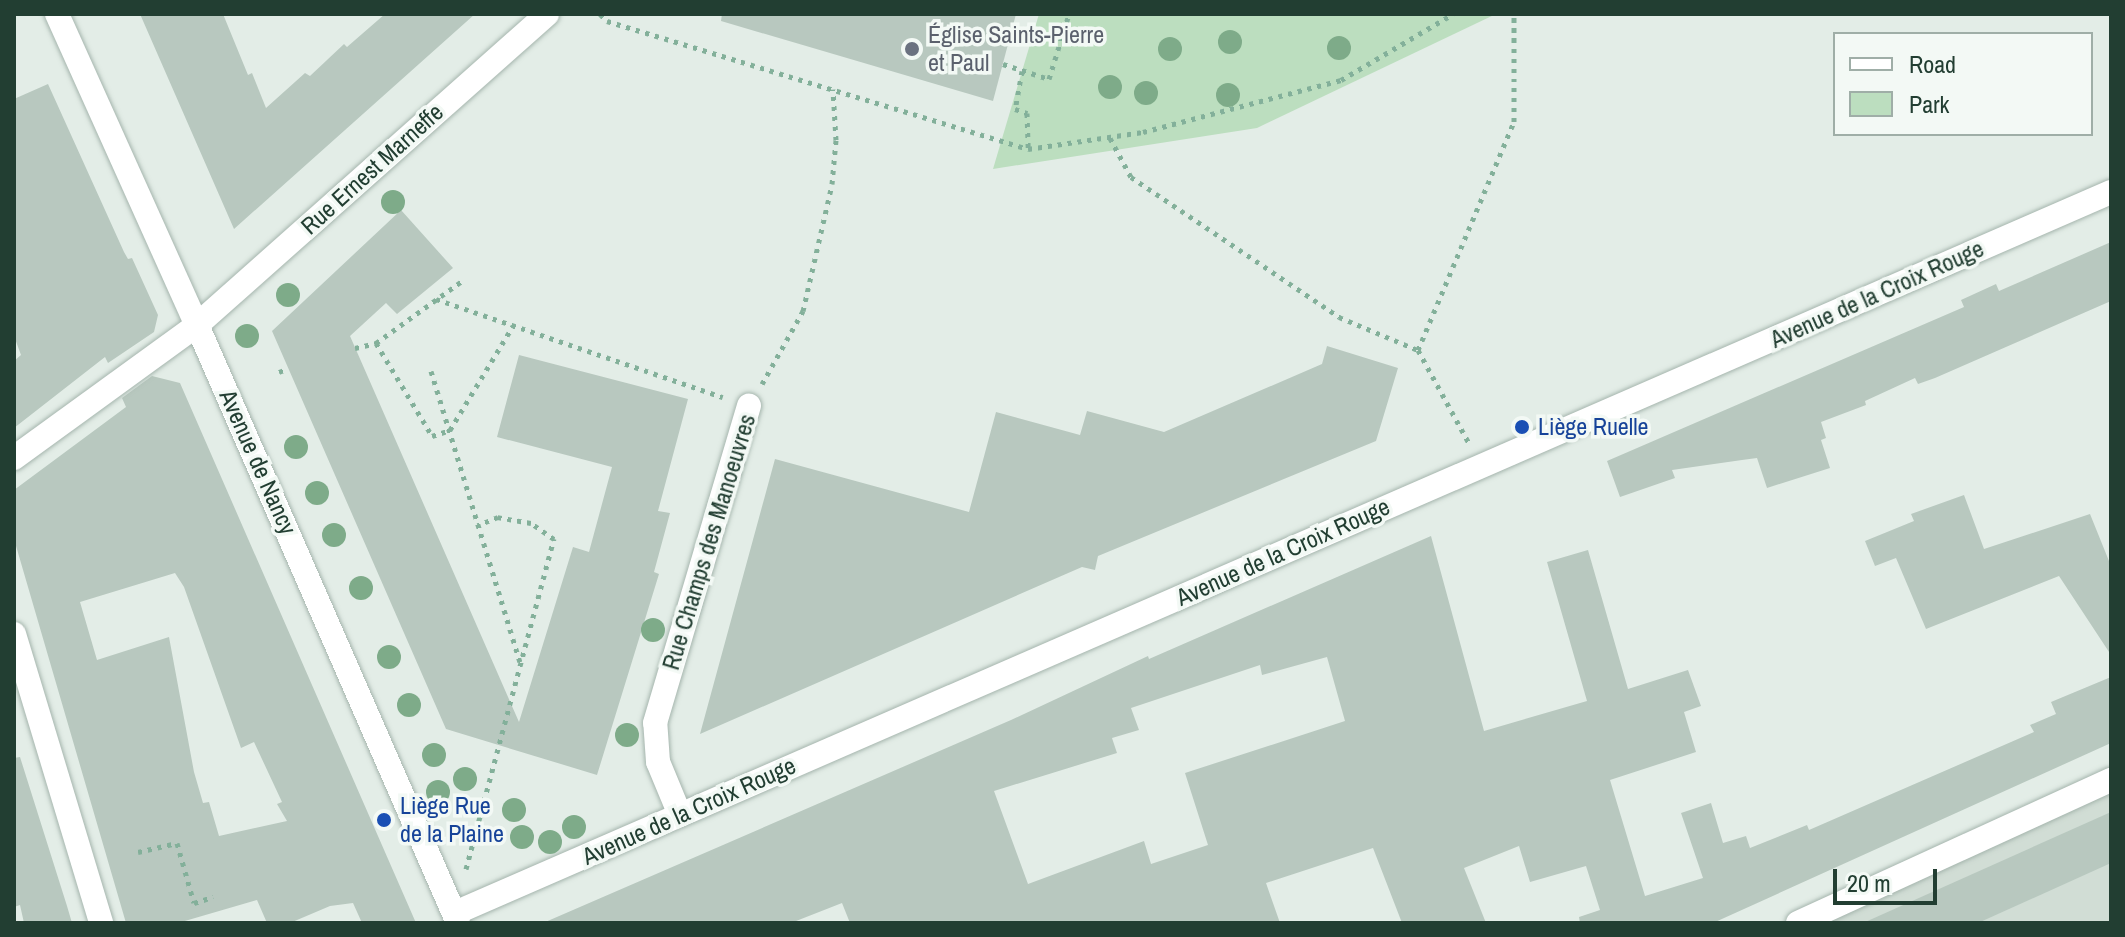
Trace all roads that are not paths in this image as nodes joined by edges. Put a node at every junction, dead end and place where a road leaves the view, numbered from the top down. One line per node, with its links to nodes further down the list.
1 (57, 14): 4 (street, Avenue de Nancy)
2 (547, 14): 4 (street, Rue Ernest Marneffe)
3 (2111, 192): 9 (street, Avenue de la Croix Rouge)
4 (197, 325): 6 (street, Rue Ernest Marneffe); 10 (street, Avenue de Nancy)
5 (749, 406): 9 (street, Rue Champs des Manoeuvres)
6 (14, 458)
7 (14, 634): 11 (street)
8 (2111, 780): 12 (street)
9 (680, 815): 10 (street, Avenue de la Croix Rouge)
10 (456, 918)
11 (101, 923)
12 (1798, 923)

